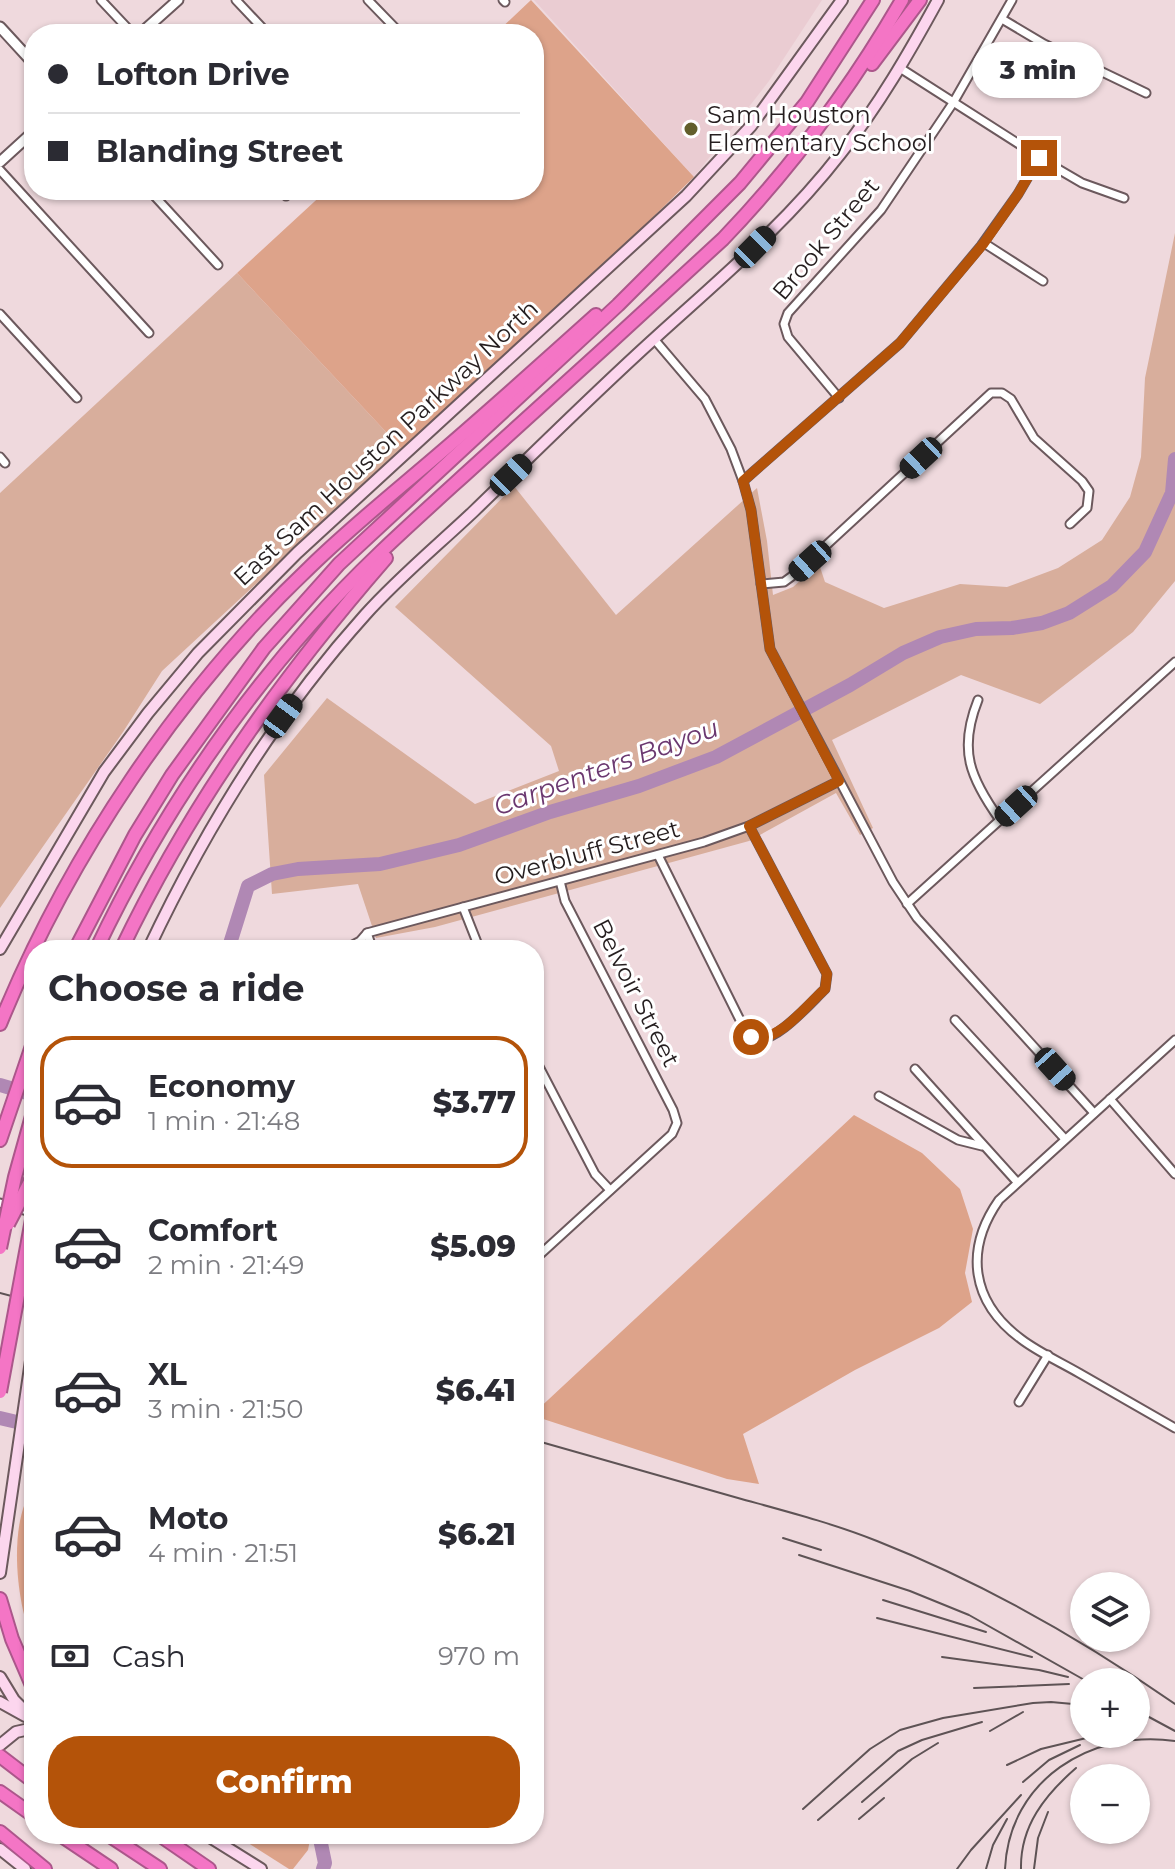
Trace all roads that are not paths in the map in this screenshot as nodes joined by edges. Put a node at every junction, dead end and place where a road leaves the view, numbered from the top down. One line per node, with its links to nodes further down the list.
1 (101, 0): 12 (street)
2 (178, 0): 13 (street)
3 (236, 0): 14 (street)
4 (368, 0): 15 (street)
5 (842, 0): 61 (main road, East Sam Houston Parkway North)
6 (873, 0): 30 (highway)
7 (902, 0): 21 (highway)
8 (920, 0): 21 (highway)
9 (938, 0): 18 (main road)
10 (1012, 0): 11 (street, Brook Street)
11 (1002, 19): 19 (street); 20 (street, Brook Street)
12 (124, 24)
13 (151, 24)
14 (259, 24)
15 (391, 24)
16 (0, 27): 17 (street)
17 (24, 53)
18 (900, 68): 20 (street); 36 (main road)
19 (1146, 93)
20 (953, 103): 23 (street); 38 (street, Brook Street)
21 (817, 132): 40 (highway)
22 (24, 140): 24 (street)
23 (1039, 158): 27 (street); 31 (street)
24 (0, 162)
25 (0, 170): 26 (street)
26 (24, 196)
27 (1124, 198)
28 (27, 200): 35 (street)
29 (158, 200): 32 (street)
30 (714, 209): 53 (highway); 54 (highway)
31 (984, 243): 33 (street); 38 (street)
32 (218, 265)
33 (1043, 281)
34 (0, 314): 37 (street)
35 (149, 333)
36 (654, 339): 39 (street); 57 (main road)
37 (77, 398)
38 (839, 398): 39 (street)
39 (743, 481): 42 (street)
40 (448, 491): 55 (highway); 56 (highway)
41 (1070, 524): 42 (street)
42 (761, 584): 45 (street)
43 (1175, 662): 46 (street)
44 (978, 700): 46 (street)
45 (839, 781): 47 (street, Overbluff Street); 50 (street)
46 (1000, 820): 50 (street)
47 (749, 826): 48 (street, Overbluff Street); 48 (street)
48 (658, 855): 49 (street, Overbluff Street)
49 (560, 881): 51 (street, Overbluff Street); 78 (street, Belvoir Street)
50 (907, 904): 71 (street)
51 (463, 907): 52 (street, Overbluff Street); 60 (street)
52 (367, 933): 58 (street, Overbluff Street); 59 (street)
53 (38, 940)
54 (80, 940)
55 (101, 940)
56 (126, 940)
57 (153, 940)
58 (361, 940)
59 (369, 940)
60 (476, 940)
61 (0, 949)
62 (24, 969): 64 (highway)
63 (955, 1020): 72 (street)
64 (0, 1024)
65 (1175, 1040): 70 (street)
66 (24, 1069): 73 (highway)
67 (915, 1069): 75 (street)
68 (544, 1076): 78 (street)
69 (879, 1096): 75 (street)
70 (1110, 1099): 71 (street); 76 (street)
71 (1094, 1113): 72 (street)
72 (1065, 1139): 77 (street)
73 (0, 1140)
74 (24, 1145): 83 (highway, bridge)
75 (985, 1147): 77 (street)
76 (1175, 1174)
77 (1017, 1182): 86 (street)
78 (610, 1190): 84 (street)
79 (24, 1193): 82 (highway, bridge)
80 (0, 1203): 81 (street)
81 (24, 1209)
82 (0, 1237)
83 (0, 1248)
84 (544, 1248)
85 (24, 1264): 87 (highway, bridge)
86 (1048, 1355): 88 (street); 90 (street)
87 (0, 1392)
88 (1019, 1402)
89 (24, 1411): 91 (main road)
90 (1175, 1428)
91 (0, 1573)
92 (0, 1599): 93 (highway)
93 (24, 1667)
94 (0, 1677): 96 (main road)
95 (0, 1702): 97 (main road)
96 (24, 1710)
97 (24, 1715)
98 (24, 1730): 99 (main road)
99 (0, 1745)
100 (0, 1756): 101 (highway)
101 (24, 1775)
102 (0, 1792): 103 (highway)
103 (24, 1809)
104 (0, 1832): 112 (highway)
105 (69, 1844): 113 (highway)
106 (73, 1844): 114 (highway)
107 (122, 1844): 115 (highway)
108 (173, 1844): 116 (highway)
109 (221, 1844): 117 (main road)
110 (0, 1849): 111 (main road)
111 (25, 1869)
112 (45, 1869)
113 (95, 1869)
114 (111, 1869)
115 (160, 1869)
116 (209, 1869)
117 (261, 1869)

